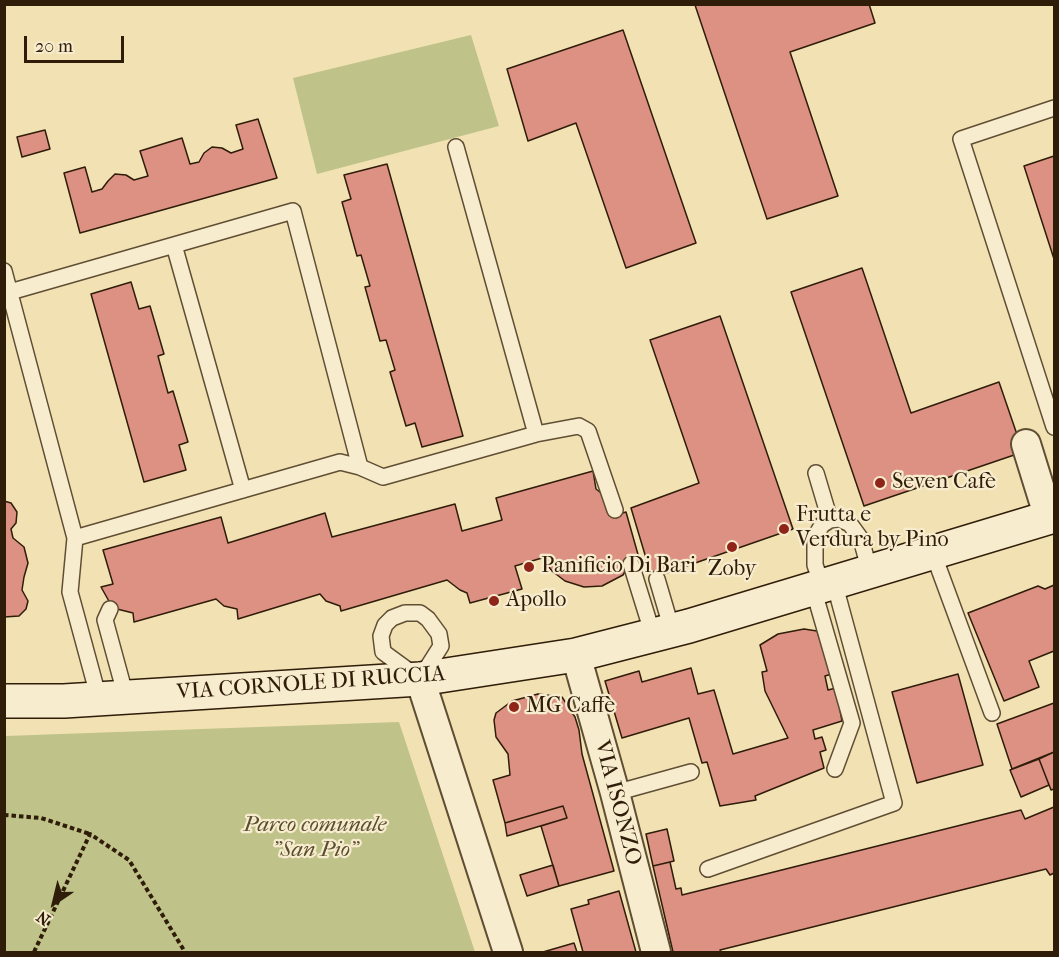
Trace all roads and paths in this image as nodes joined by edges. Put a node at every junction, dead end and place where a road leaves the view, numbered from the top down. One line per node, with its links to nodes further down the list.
1 (1054, 108): 6 (lane)
2 (456, 147): 7 (lane)
3 (174, 245): 5 (lane); 9 (lane); 11 (lane)
4 (4, 271): 5 (lane)
5 (10, 292): 15 (lane)
6 (1054, 427)
7 (536, 434): 9 (lane); 12 (lane)
8 (1026, 444): 13 (street)
9 (360, 466): 11 (lane)
10 (816, 474): 14 (lane)
11 (243, 490): 15 (lane)
12 (615, 510)
13 (1052, 517): 16 (main road, VIA CORNOLE DI RUCCIA)
14 (830, 520): 18 (lane); 20 (lane)
15 (75, 538): 25 (lane)
16 (933, 553): 18 (main road, VIA CORNOLE DI RUCCIA); 27 (lane)
17 (631, 564): 22 (lane)
18 (870, 572): 20 (main road, VIA CORNOLE DI RUCCIA)
19 (657, 579): 22 (lane)
20 (823, 585): 22 (main road, VIA CORNOLE DI RUCCIA); 28 (lane); 33 (lane)
21 (110, 609): 25 (lane)
22 (662, 633): 23 (main road, VIA CORNOLE DI RUCCIA)
23 (576, 655): 24 (main road, VIA CORNOLE DI RUCCIA); 30 (street, VIA ISONZO)
24 (420, 679): 24 (lane); 25 (main road, VIA CORNOLE DI RUCCIA); 36 (street)
25 (113, 698): 26 (main road, VIA CORNOLE DI RUCCIA)
26 (4, 701)
27 (992, 713)
28 (835, 769)
29 (691, 772): 30 (lane)
30 (615, 793): 37 (street, VIA ISONZO)
31 (4, 815): 32 (path)
32 (90, 834): 34 (path); 35 (path)
33 (708, 868)
34 (34, 952)
35 (185, 952)
36 (508, 952)
37 (656, 952)

